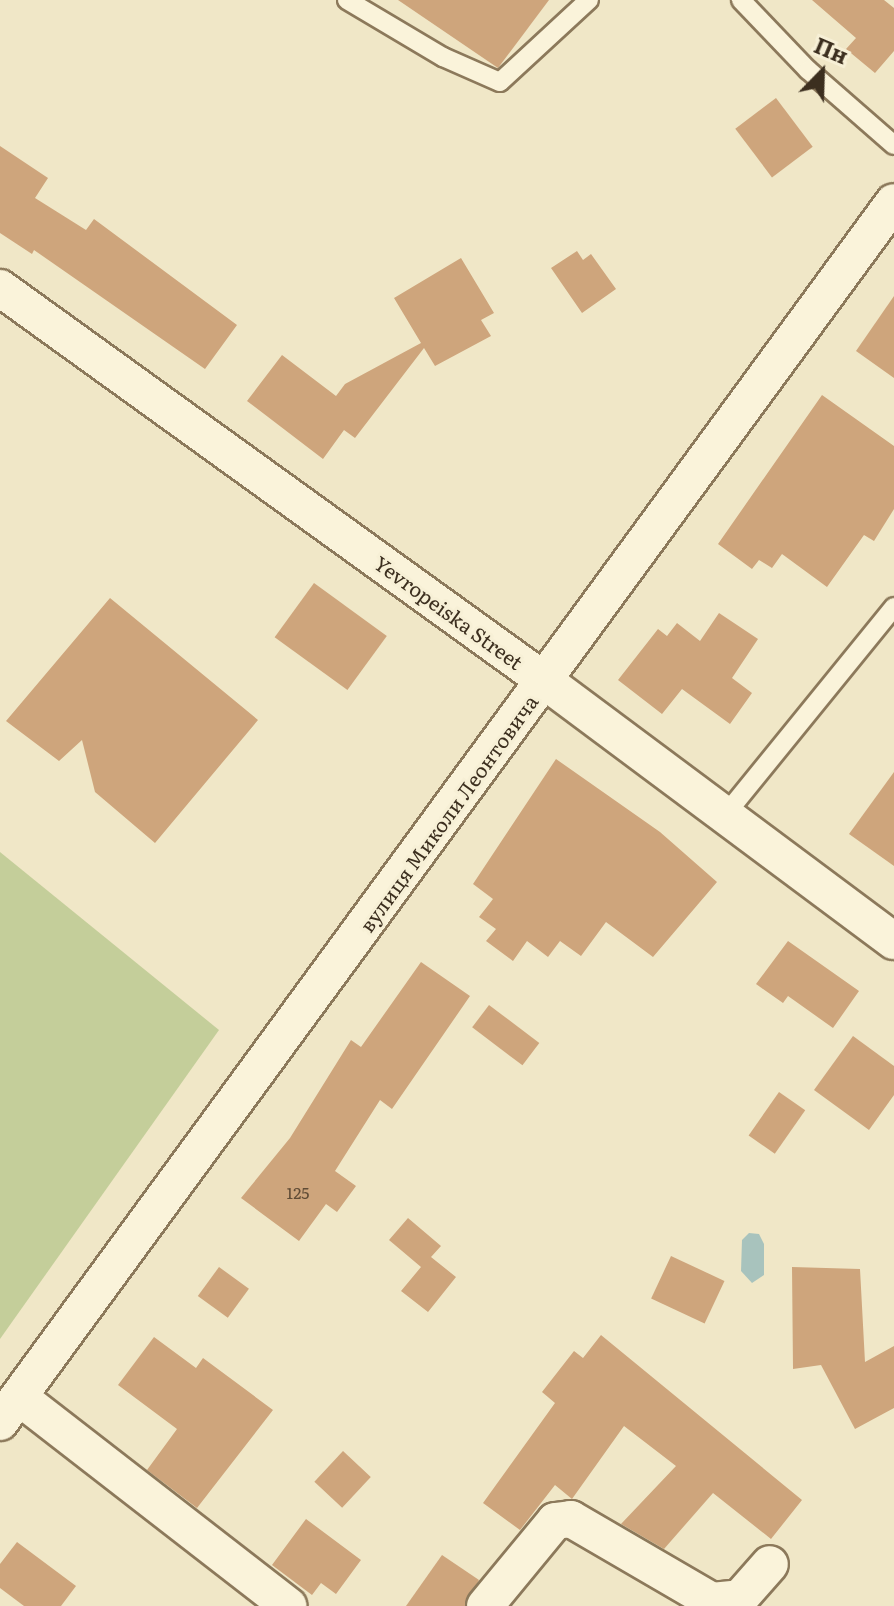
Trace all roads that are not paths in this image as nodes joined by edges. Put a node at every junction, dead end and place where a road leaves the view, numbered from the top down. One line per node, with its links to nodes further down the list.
1 (347, 0): 2 (lane)
2 (589, 0)
3 (741, 0): 4 (lane)
4 (894, 145)
5 (894, 202): 8 (street, вулиця Миколи Леонтовича)
6 (0, 288): 8 (street, Yevropeiska Street)
7 (893, 611): 9 (lane)
8 (545, 681): 9 (street, Yevropeiska Street); 11 (street, вулиця Миколи Леонтовича)
9 (725, 815): 10 (street, Yevropeiska Street)
10 (894, 941)
11 (9, 1410): 13 (street)
12 (770, 1564): 14 (street)
13 (288, 1606)
14 (485, 1606)

